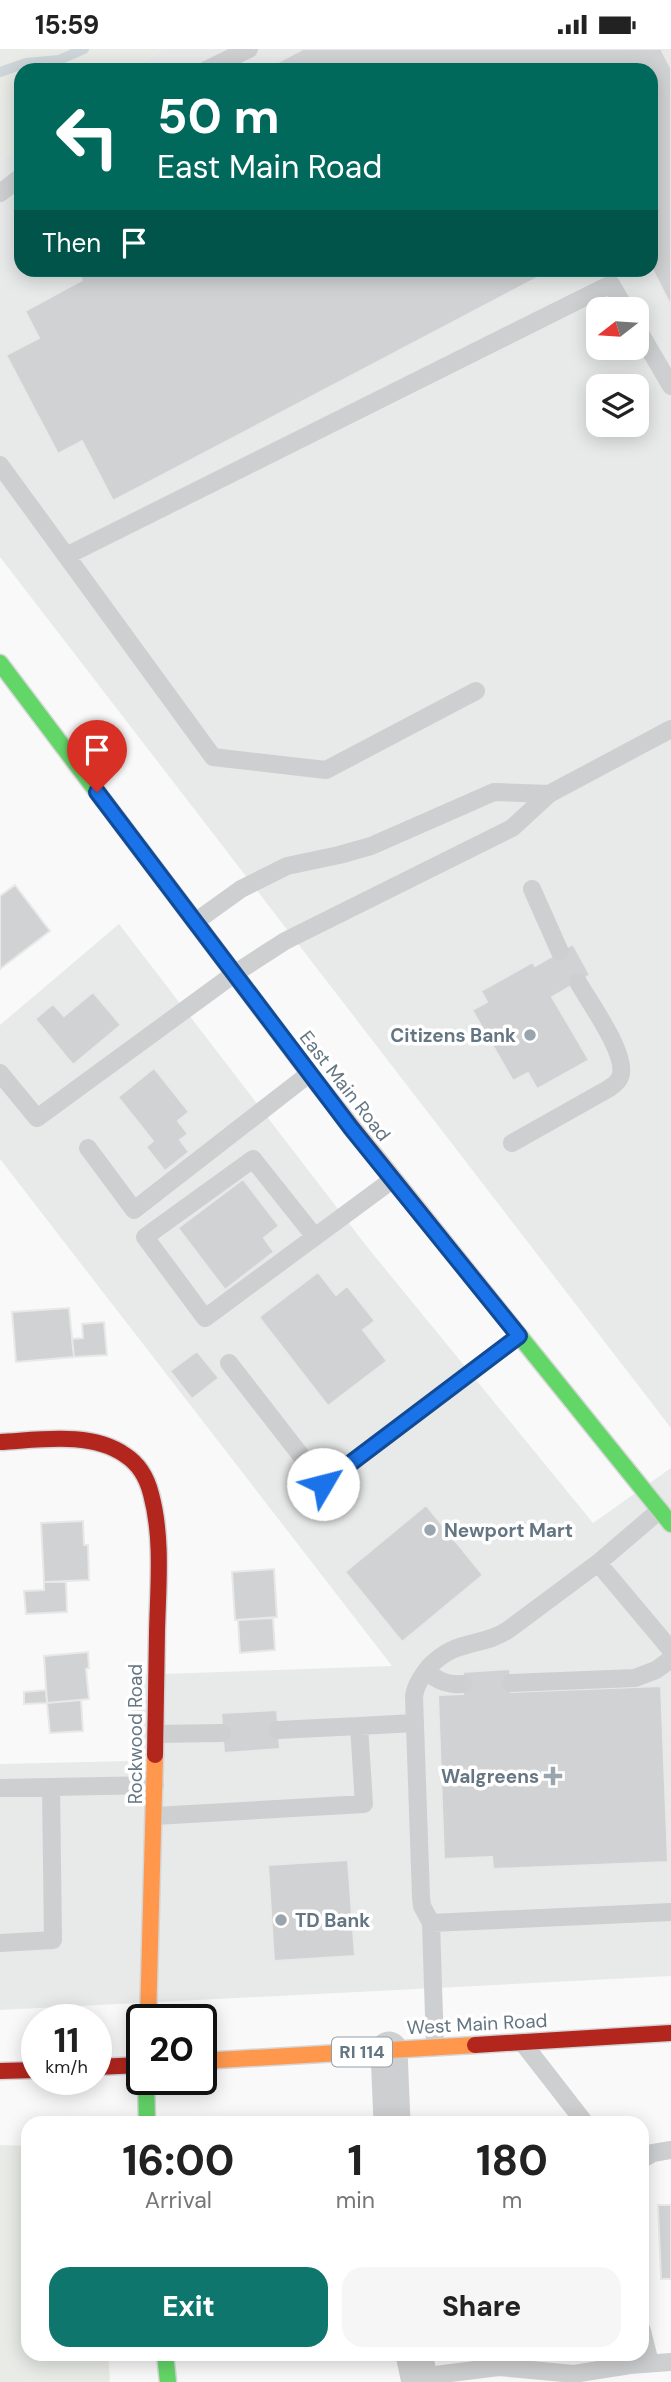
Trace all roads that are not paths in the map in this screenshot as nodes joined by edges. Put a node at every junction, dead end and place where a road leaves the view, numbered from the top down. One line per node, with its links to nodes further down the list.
1 (249, 49): 2 (lane)
2 (220, 63)
3 (14, 182): 4 (lane)
4 (0, 193)
5 (586, 297): 11 (lane)
6 (587, 297): 7 (lane)
7 (618, 297)
8 (649, 348): 9 (lane)
9 (671, 386)
10 (0, 465): 11 (lane)
11 (68, 555): 13 (lane)
12 (0, 663): 17 (main road, East Main Road)
13 (476, 691)
14 (671, 729): 15 (lane)
15 (549, 794): 17 (lane); 19 (lane)
16 (532, 889): 18 (lane)
17 (195, 922): 19 (main road, East Main Road)
18 (560, 952)
19 (234, 974): 21 (lane); 22 (main road, East Main Road)
20 (578, 982): 23 (lane)
21 (0, 1073)
22 (309, 1074): 24 (lane); 25 (main road, East Main Road)
23 (512, 1143)
24 (88, 1148)
25 (392, 1180): 26 (lane); 27 (main road, East Main Road)
26 (315, 1237): 26 (lane)
27 (519, 1336): 28 (lane); 30 (main road, East Main Road)
28 (229, 1363)
29 (0, 1442): 41 (main road, Rockwood Road)
30 (666, 1517): 31 (lane)
31 (598, 1563): 32 (lane); 34 (lane)
32 (671, 1650)
33 (671, 1659): 35 (lane)
34 (426, 1671): 36 (lane); 37 (lane)
35 (511, 1683)
36 (463, 1684)
37 (415, 1723): 38 (lane); 47 (lane)
38 (359, 1725): 39 (lane); 45 (lane)
39 (278, 1730)
40 (222, 1733): 41 (lane)
41 (155, 1734): 42 (main road, Rockwood Road)
42 (155, 1785): 43 (lane); 45 (main road, Rockwood Road)
43 (51, 1787): 44 (lane); 48 (lane)
44 (0, 1788)
45 (155, 1816): 49 (main road, Rockwood Road)
46 (671, 1912): 47 (lane)
47 (431, 1923): 52 (lane)
48 (0, 1943)
49 (149, 2004)
50 (671, 2033): 51 (main road, West Main Road / RI 114)
51 (522, 2042): 52 (main road, West Main Road / RI 114); 60 (lane)
52 (435, 2047): 53 (main road, West Main Road / RI 114)
53 (389, 2050): 54 (main road, West Main Road / RI 114); 59 (street)
54 (217, 2060)
55 (21, 2070): 56 (main road)
56 (0, 2071)
57 (146, 2095): 58 (main road)
58 (147, 2116)
59 (392, 2116)
60 (580, 2116)
61 (671, 2150): 62 (lane)
62 (649, 2155)
63 (649, 2359): 67 (lane)
64 (166, 2361): 69 (main road)
65 (523, 2361): 67 (lane); 68 (lane)
66 (671, 2362): 67 (lane)
67 (650, 2363)
68 (418, 2371)
69 (168, 2382)

